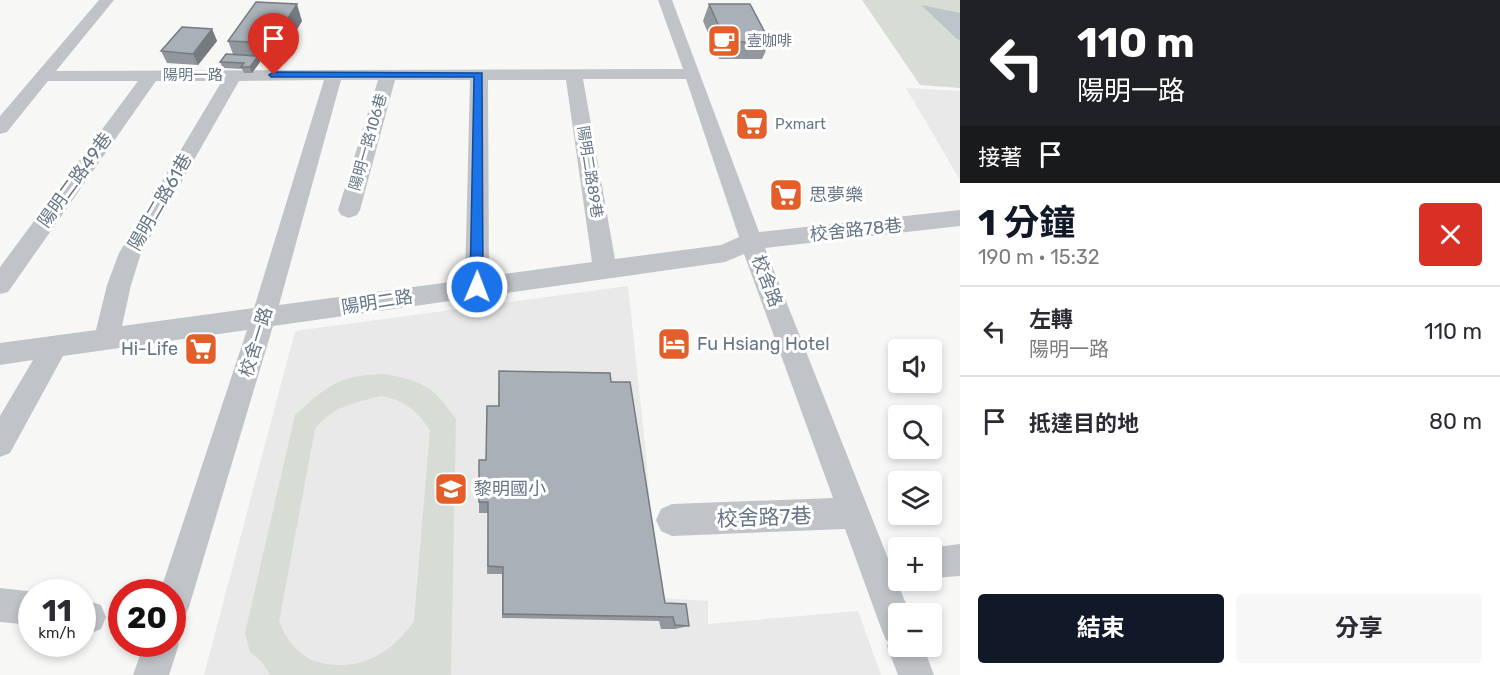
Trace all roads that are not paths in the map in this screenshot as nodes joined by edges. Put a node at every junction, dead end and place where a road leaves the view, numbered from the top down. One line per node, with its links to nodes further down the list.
1 (107, 0): 10 (street)
2 (665, 0): 3 (street, 校舍路)
3 (693, 74): 9 (street, 陽明一路); 14 (street, 校舍路)
4 (151, 75): 5 (street, 陽明一路); 10 (street, 陽明一路); 16 (street, 陽明二路49巷)
5 (234, 75): 6 (street, 陽明一路); 19 (street, 陽明二路61巷)
6 (333, 75): 7 (street, 陽明一路); 18 (street, 校舍一路)
7 (388, 75): 8 (street, 陽明一路); 12 (street, 陽明一路106巷)
8 (479, 75): 9 (street, 陽明一路); 17 (street)
9 (574, 75): 15 (street, 陽明二路89巷)
10 (43, 76): 11 (street)
11 (0, 128)
12 (349, 210)
13 (960, 218): 14 (street, 校舍路78巷)
14 (751, 241): 15 (street, 陽明二路); 23 (street, 校舍路)
15 (605, 270): 17 (street, 陽明二路)
16 (0, 285)
17 (477, 287): 18 (street, 陽明二路)
18 (263, 319): 19 (street, 陽明二路); 28 (street, 校舍一路)
19 (107, 339): 20 (street, 陽明二路)
20 (55, 347): 21 (street, 陽明二路); 22 (street)
21 (0, 354)
22 (0, 443)
23 (855, 513): 24 (street, 校舍路7巷); 27 (street, 校舍路)
24 (672, 520)
25 (960, 560): 26 (street)
26 (942, 561)
27 (887, 567): 29 (street, 校舍路)
28 (181, 579)
29 (893, 603)
30 (0, 605): 31 (street)
31 (18, 607)
32 (157, 657): 34 (street)
33 (909, 657): 35 (street)
34 (151, 675)
35 (916, 675)

